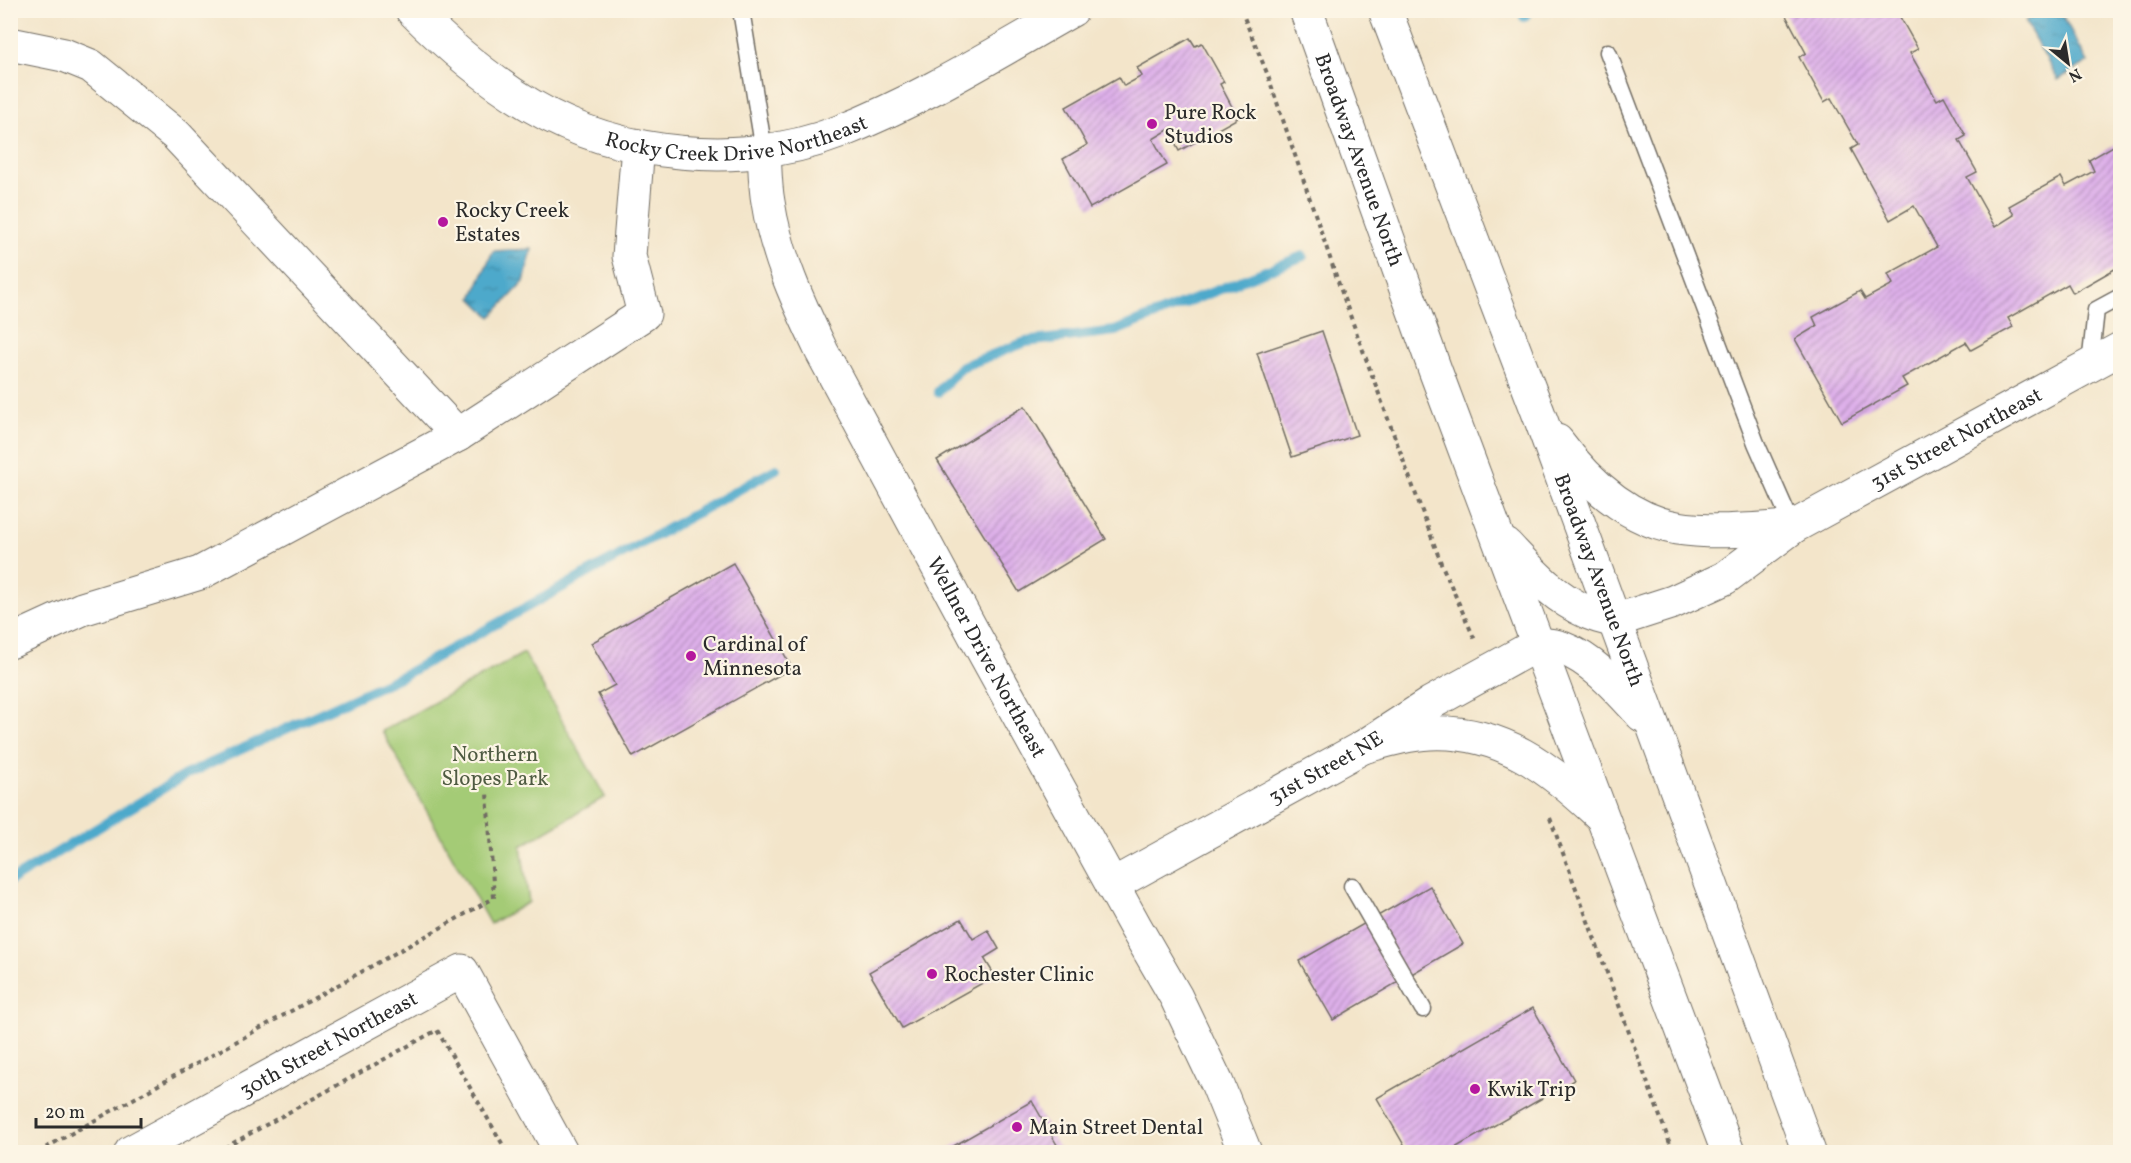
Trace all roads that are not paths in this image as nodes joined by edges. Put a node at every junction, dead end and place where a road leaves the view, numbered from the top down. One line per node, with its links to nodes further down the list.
1 (412, 10): 8 (street, Rocky Creek Drive Northeast)
2 (741, 10): 9 (lane)
3 (1072, 10): 9 (street, Rocky Creek Drive Northeast)
4 (1306, 10): 16 (street, Broadway Avenue North)
5 (1385, 10): 13 (street, Broadway Avenue North)
6 (10, 44): 14 (street)
7 (1608, 52): 15 (lane)
8 (638, 146): 9 (street, Rocky Creek Drive Northeast); 14 (street)
9 (764, 151): 23 (street, Wellner Drive Northeast)
10 (2121, 297): 12 (lane)
11 (2121, 349): 12 (street, 31st Street Northeast)
12 (2090, 366): 15 (street, 31st Street Northeast)
13 (1541, 420): 15 (street); 17 (street, Broadway Avenue North)
14 (458, 435): 18 (street)
15 (1793, 526): 17 (street)
16 (1496, 535): 17 (street); 19 (street, Broadway Avenue North)
17 (1614, 621): 20 (street, Broadway Avenue North)
18 (10, 642)
19 (1539, 644): 20 (street); 21 (street, 31st Street NE); 22 (street, Broadway Avenue North)
20 (1651, 725): 30 (street, Broadway Avenue North)
21 (1363, 747): 22 (street); 23 (street, 31st Street NE)
22 (1603, 818): 29 (street, Broadway Avenue North)
23 (1112, 885): 28 (street, Wellner Drive Northeast)
24 (1352, 886): 25 (lane)
25 (1423, 1008)
26 (130, 1152): 27 (street, 30th Street Northeast)
27 (561, 1152)
28 (1245, 1152)
29 (1728, 1152)
30 (1809, 1152)

